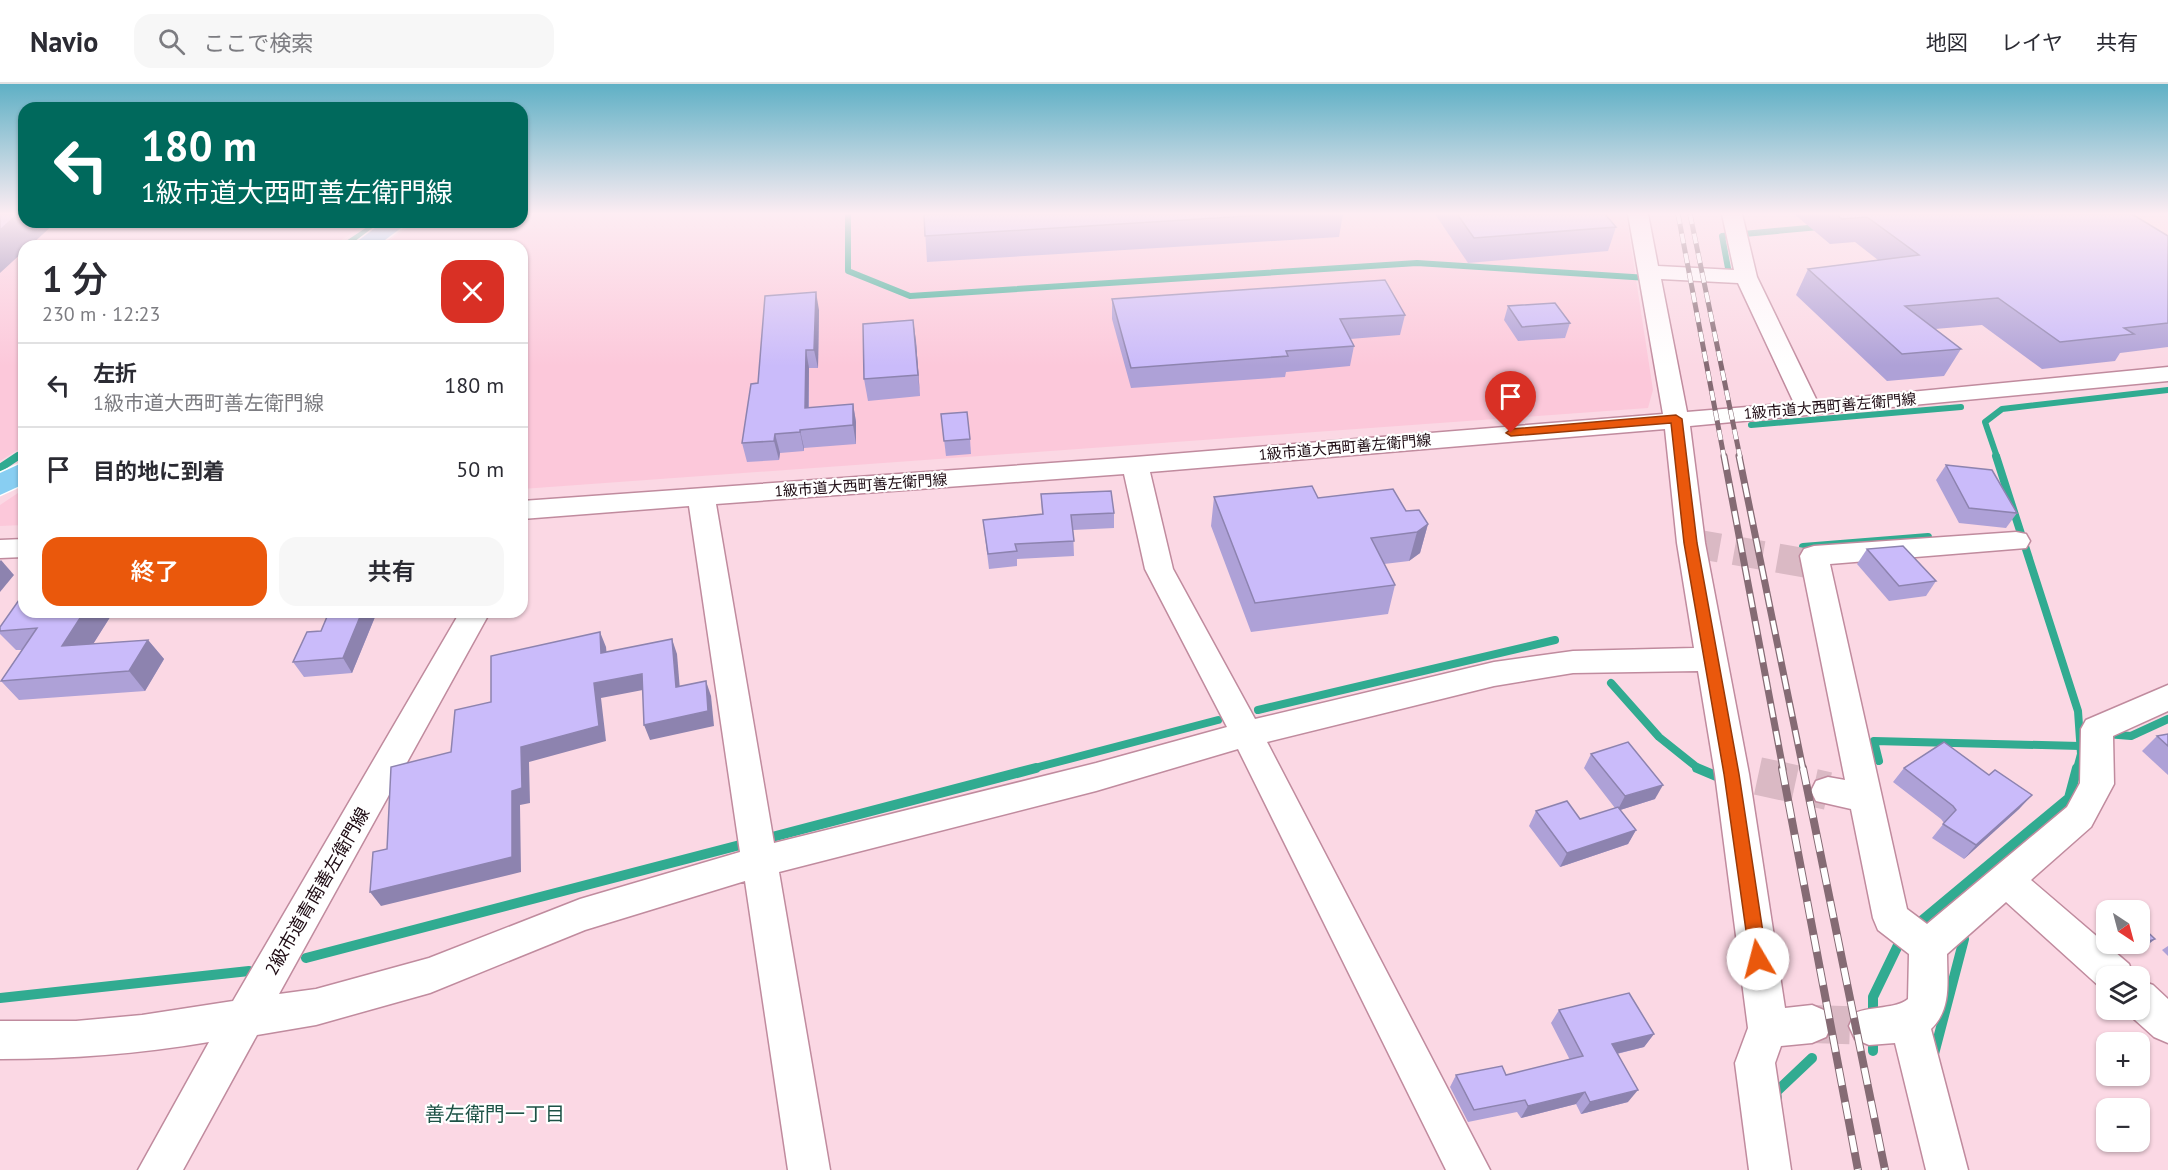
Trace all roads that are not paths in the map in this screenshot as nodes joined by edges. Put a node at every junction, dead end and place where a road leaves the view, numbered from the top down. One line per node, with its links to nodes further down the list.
1 (1647, 265): 3 (street)
2 (1743, 265): 4 (street)
3 (1648, 272): 4 (street); 7 (street)
4 (1746, 278): 6 (street)
5 (2168, 374): 6 (street, 1級市道大西町善左衛門線)
6 (1809, 409): 7 (street, 1級市道大西町善左衛門線)
7 (1676, 419): 8 (street, 1級市道大西町善左衛門線); 17 (street)
8 (1135, 465): 11 (street, 1級市道大西町善左衛門線); 19 (street)
9 (18, 475): 10 (main road)
10 (0, 486)
11 (701, 497): 12 (street, 1級市道大西町善左衛門線); 22 (street)
12 (528, 516)
13 (2016, 541): 21 (street)
14 (18, 548): 15 (street)
15 (0, 549)
16 (472, 618): 27 (street, 2級市道青南善左衛門線)
17 (1711, 659): 19 (street); 32 (street)
18 (2168, 697): 23 (street)
19 (1247, 734): 22 (street); 36 (street)
20 (1828, 791): 21 (street)
21 (1866, 798): 24 (street)
22 (761, 861): 27 (street); 35 (street)
23 (2006, 880): 24 (street); 25 (street)
24 (1928, 947): 28 (street)
25 (2104, 966)
26 (2150, 1008): 30 (street)
27 (245, 1018): 33 (street); 34 (street, 2級市道青南善左衛門線)
28 (1910, 1023): 31 (street); 38 (street)
29 (1812, 1024): 32 (street)
30 (2168, 1024)
31 (1869, 1026)
32 (1768, 1028): 37 (street)
33 (0, 1040)
34 (159, 1170)
35 (809, 1170)
36 (1469, 1170)
37 (1770, 1170)
38 (1947, 1170)

